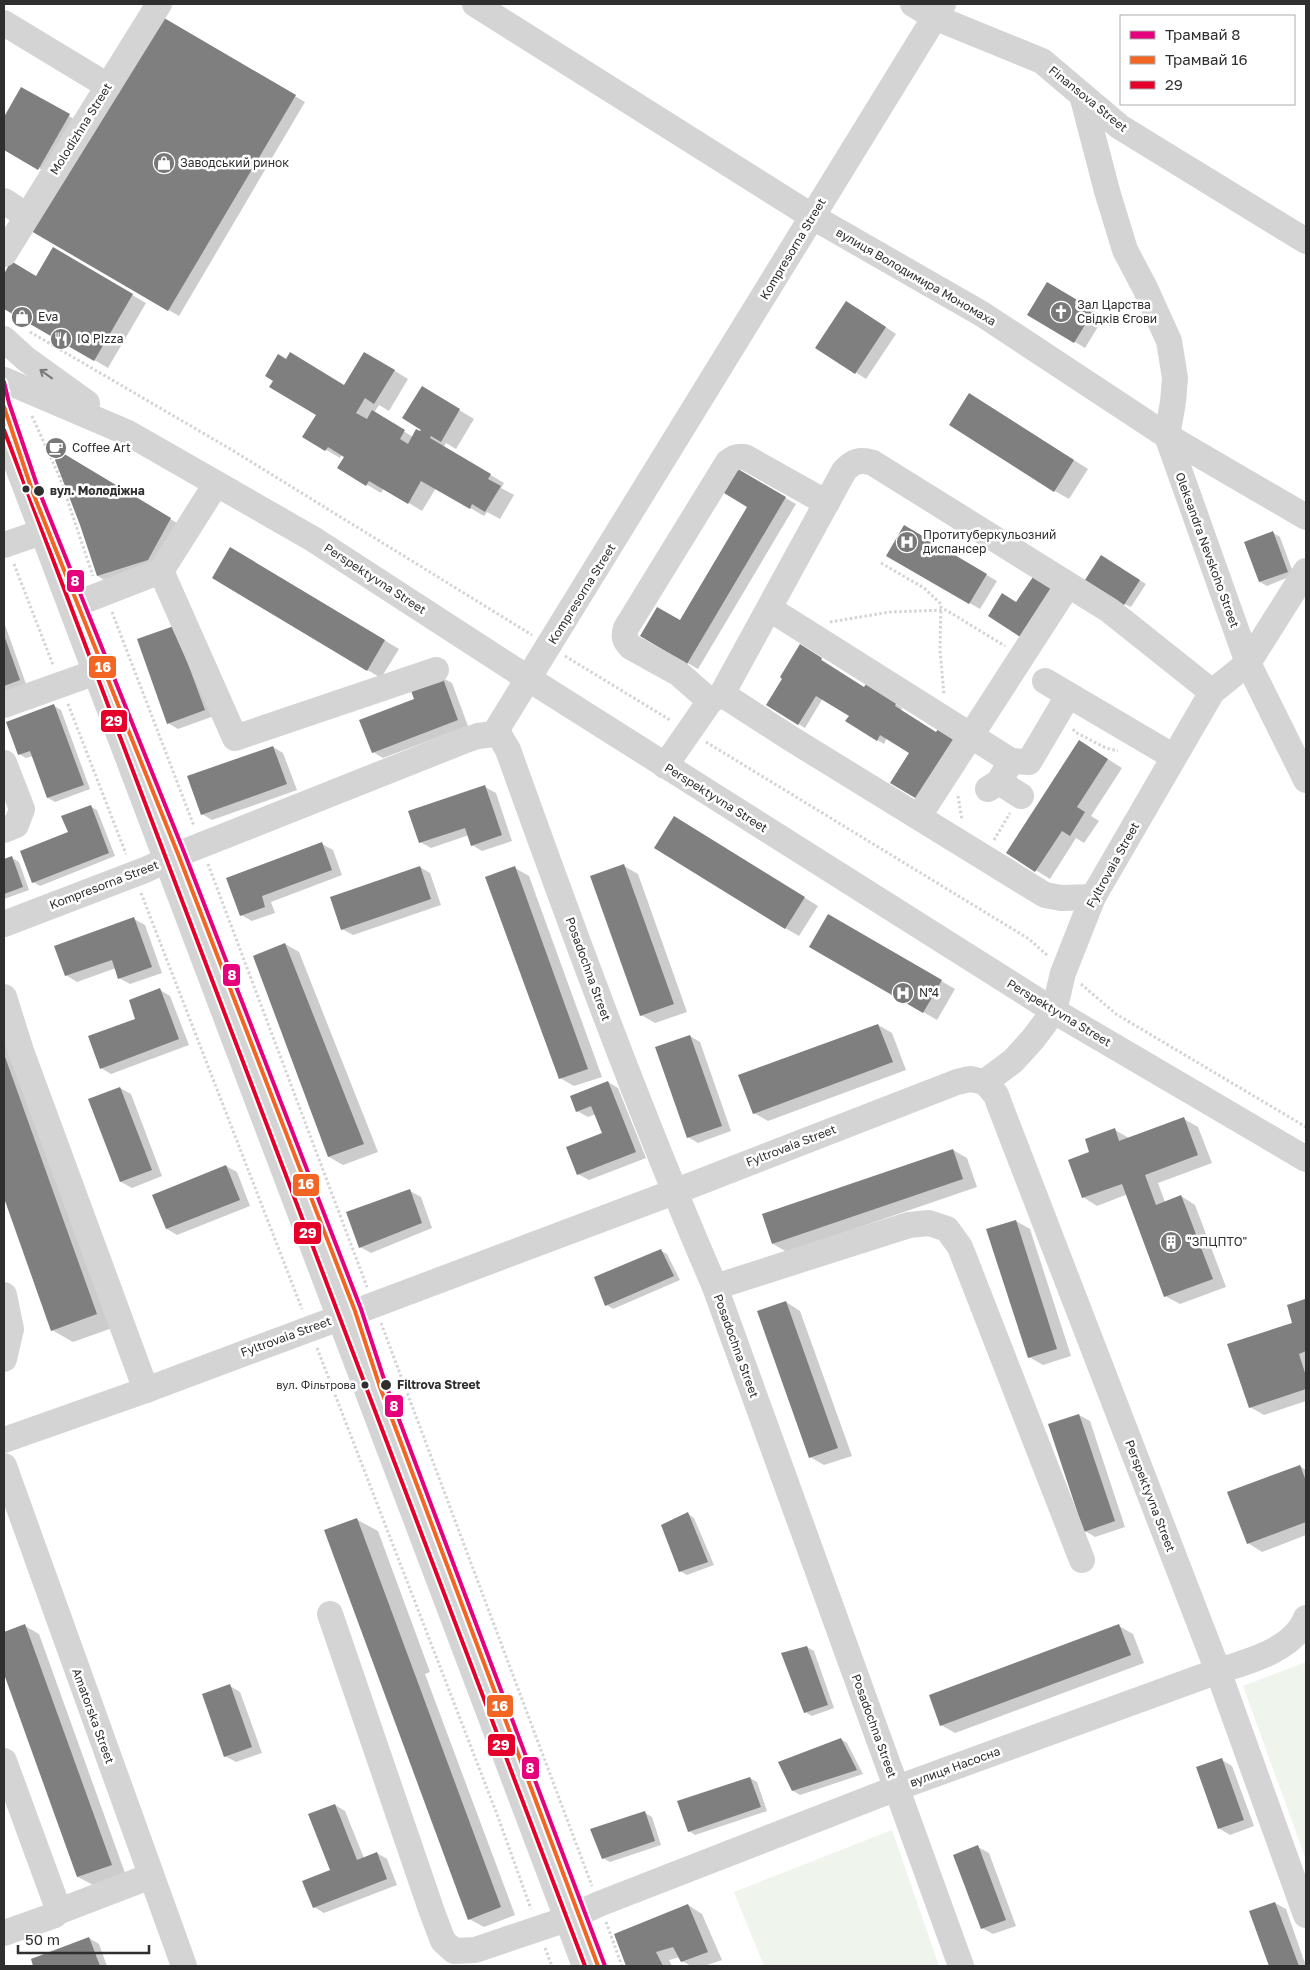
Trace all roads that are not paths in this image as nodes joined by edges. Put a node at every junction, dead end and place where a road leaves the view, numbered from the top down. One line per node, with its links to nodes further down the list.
1 (159, 4): 5 (street, Molodizhna Street)
2 (475, 4): 9 (street, вулиця Володимира Мономаха)
3 (930, 8): 6 (street, Finansova Street); 9 (street, Kompresorna Street)
4 (4, 23): 5 (street)
5 (108, 86): 8 (street, Molodizhna Street)
6 (1082, 95): 10 (street, Finansova Street); 16 (street)
7 (4, 201): 8 (street)
8 (27, 216): 11 (street, Molodizhna Street)
9 (813, 216): 16 (street, вулиця Володимира Мономаха); 30 (street, Kompresorna Street)
10 (1306, 241)
11 (4, 254)
12 (13, 333): 15 (street, Perspektyvna Street, one-way to 12)
13 (4, 380): 15 (street, Perspektyvna Street)
14 (4, 430): 20 (street)
15 (128, 433): 17 (street, Perspektyvna Street)
16 (1167, 436): 19 (street, вулиця Володимира Мономаха); 27 (street, Oleksandra Nevskoho Street)
17 (216, 484): 22 (street); 30 (street, Perspektyvna Street)
18 (827, 503): 24 (street); 26 (street); 33 (street)
19 (1306, 517)
20 (42, 532): 21 (street); 25 (street)
21 (4, 544)
22 (161, 571): 25 (street); 28 (street)
23 (1306, 571): 27 (street, Fyltrovaia Street)
24 (1068, 585): 32 (street); 37 (street)
25 (70, 606): 29 (street)
26 (770, 609): 33 (street); 37 (street)
27 (1248, 663): 32 (street, Fyltrovaia Street); 42 (street)
28 (436, 670)
29 (96, 672): 34 (street); 46 (street)
30 (529, 679): 36 (street, Kompresorna Street); 40 (street, Perspektyvna Street)
31 (1045, 681): 38 (street)
32 (1212, 692): 38 (street, Fyltrovaia Street)
33 (716, 697): 40 (street); 47 (street)
34 (4, 705)
35 (1062, 706): 41 (street)
36 (494, 734): 46 (street, Kompresorna Street); 53 (street, Posadochna Street)
37 (970, 735): 41 (street); 44 (street)
38 (1174, 757): 47 (street, Fyltrovaia Street)
39 (4, 763): 45 (street)
40 (665, 766): 50 (street, Perspektyvna Street)
41 (999, 777): 43 (street)
42 (1306, 780)
43 (1021, 796)
44 (926, 805)
45 (4, 830)
46 (167, 860): 48 (street, Kompresorna Street); 56 (street)
47 (1093, 897): 50 (street, Fyltrovaia Street)
48 (4, 924)
49 (4, 997): 58 (street)
50 (1054, 1011): 51 (street, Fyltrovaia Street); 52 (street, Perspektyvna Street)
51 (985, 1082): 53 (street, Fyltrovaia Street); 64 (street, Perspektyvna Street)
52 (1306, 1159)
53 (674, 1192): 54 (street, Posadochna Street); 56 (street, Fyltrovaia Street)
54 (715, 1287): 61 (street); 66 (street, Posadochna Street)
55 (4, 1295): 57 (street)
56 (339, 1318): 58 (street, Fyltrovaia Street); 70 (street)
57 (4, 1359)
58 (146, 1390): 59 (street, Fyltrovaia Street)
59 (4, 1440)
60 (4, 1466): 67 (street, Amatorska Street)
61 (1082, 1560)
62 (330, 1614): 70 (street, вулиця Насосна)
63 (1306, 1618): 64 (street, вулиця Насосна)
64 (1218, 1672): 66 (street, вулиця Насосна); 69 (street, Perspektyvna Street)
65 (4, 1761): 68 (street)
66 (897, 1788): 70 (street, вулиця Насосна); 74 (street, Posadochna Street)
67 (151, 1876): 68 (street); 72 (street, Amatorska Street)
68 (57, 1912): 71 (street)
69 (1306, 1914)
70 (567, 1918): 73 (street)
71 (4, 1933)
72 (184, 1966)
73 (585, 1966)
74 (961, 1966)

